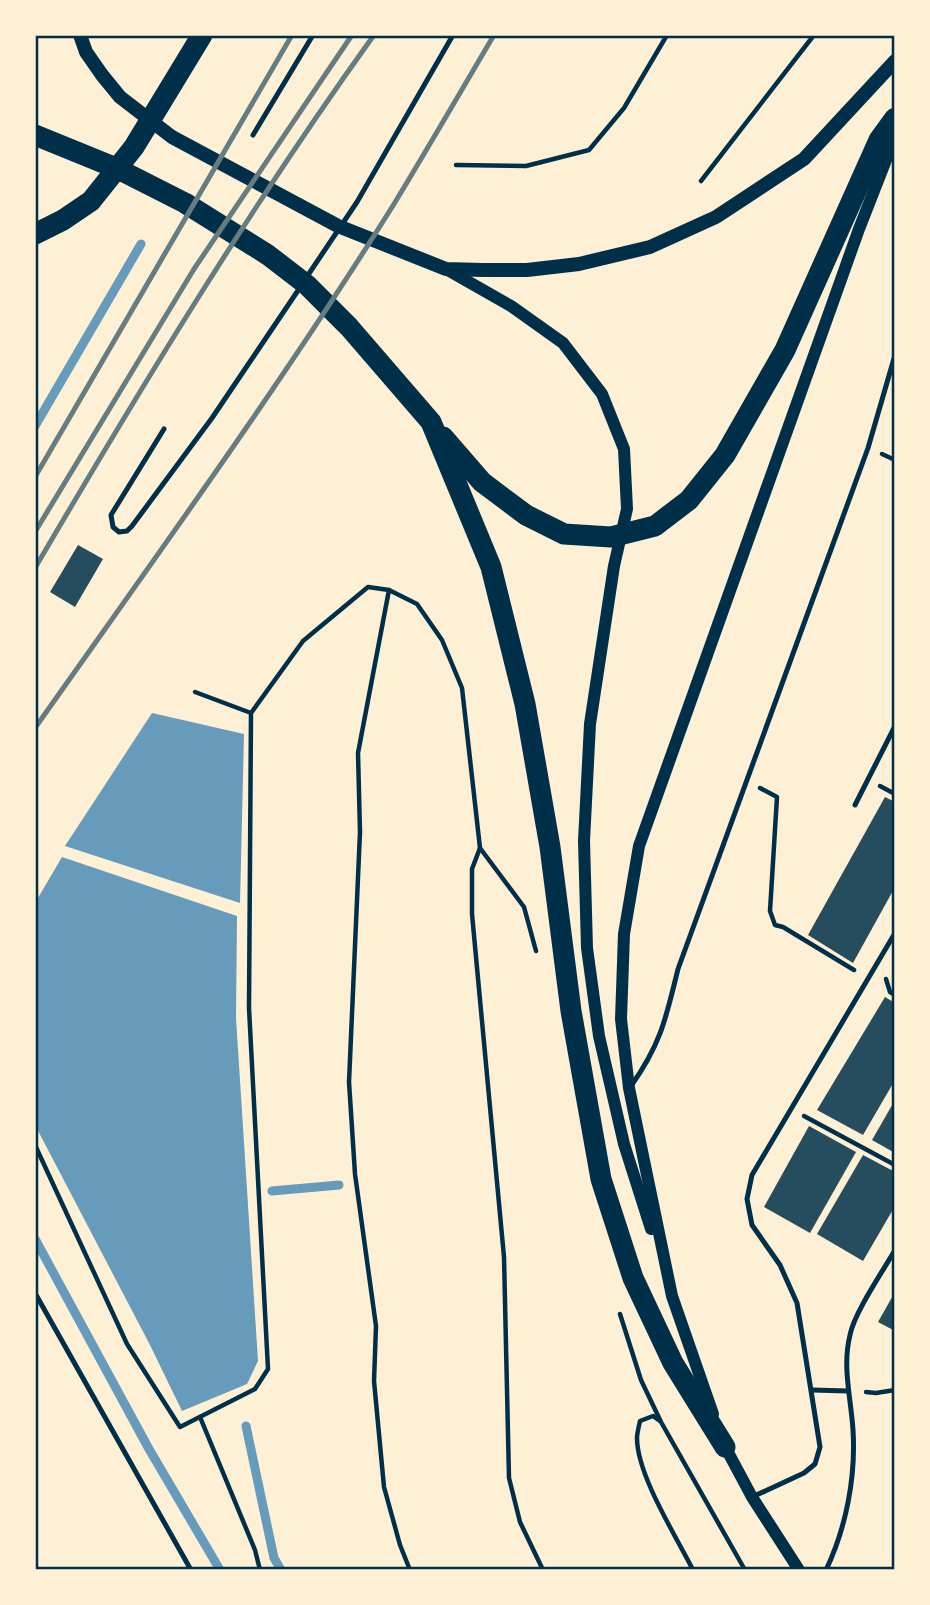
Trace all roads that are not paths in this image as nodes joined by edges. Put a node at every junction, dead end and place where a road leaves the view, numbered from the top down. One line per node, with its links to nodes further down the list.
1 (80, 35): 11 (main road)
2 (202, 35): 10 (highway)
3 (313, 35): 8 (lane)
4 (453, 35): 14 (lane)
5 (895, 61): 11 (main road)
6 (895, 118): 13 (highway)
7 (35, 135): 13 (highway)
8 (253, 135)
9 (895, 137): 18 (street)
10 (35, 234)
11 (446, 269): 21 (street)
12 (895, 355): 18 (lane)
13 (431, 422): 24 (highway)
14 (164, 429)
15 (895, 726): 16 (lane)
16 (855, 805)
17 (895, 933): 22 (lane)
18 (629, 1088): 21 (street)
19 (895, 1250): 23 (lane)
20 (35, 1293): 26 (lane)
21 (672, 1296): 24 (street)
22 (812, 1390): 23 (lane); 25 (lane)
23 (848, 1391): 28 (lane)
24 (725, 1447): 25 (street)
25 (752, 1497): 27 (street)
26 (191, 1570)
27 (799, 1570)
28 (826, 1570)

